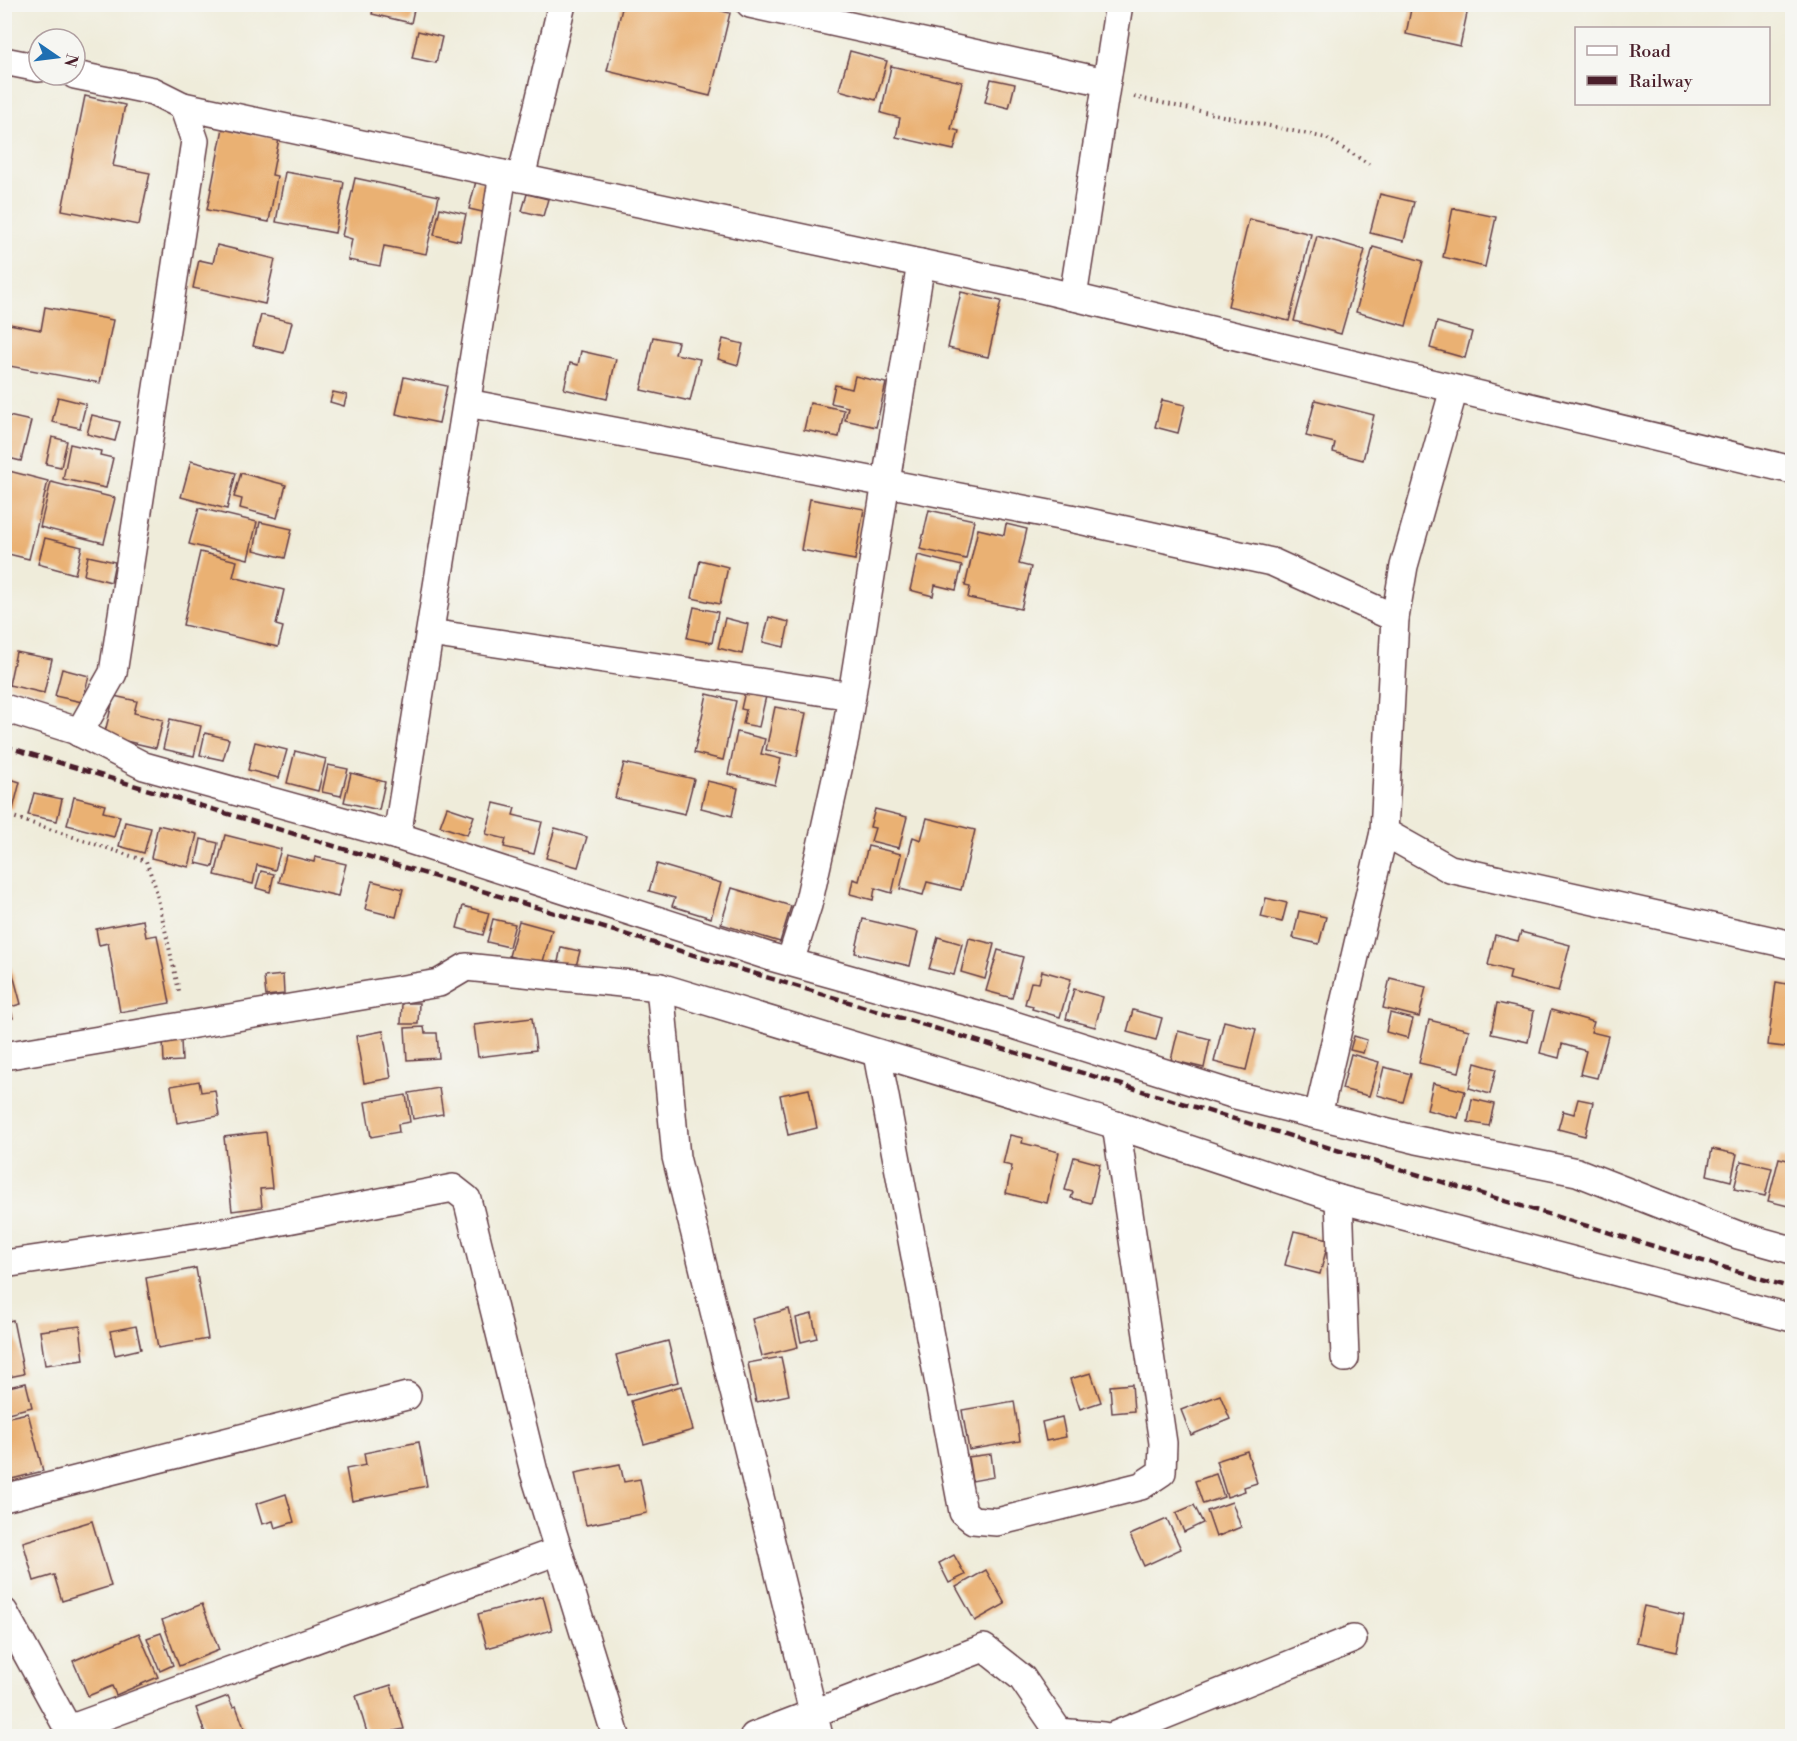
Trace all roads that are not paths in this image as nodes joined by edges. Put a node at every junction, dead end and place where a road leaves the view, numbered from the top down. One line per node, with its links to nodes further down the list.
1 (561, 4): 9 (street)
2 (750, 4): 7 (street)
3 (1119, 4): 7 (street)
4 (4, 60): 5 (street)
5 (27, 65)
6 (87, 77): 8 (street)
7 (1105, 87): 11 (street)
8 (183, 106): 9 (street); 20 (street)
9 (512, 176): 10 (street); 13 (street)
10 (921, 263): 11 (street); 15 (street)
11 (1073, 297): 12 (street)
12 (1454, 389): 14 (street); 16 (street)
13 (467, 403): 15 (street); 17 (street)
14 (1792, 470)
15 (885, 484): 16 (street); 18 (street)
16 (1395, 618): 21 (street)
17 (430, 633): 18 (street); 22 (street)
18 (852, 696): 24 (street)
19 (4, 708): 20 (street)
20 (79, 733): 22 (street)
21 (1384, 832): 23 (street); 28 (street)
22 (397, 836): 24 (street)
23 (1792, 945)
24 (790, 962): 28 (street)
25 (660, 987): 26 (street); 27 (street); 40 (street)
26 (877, 1054): 29 (street); 29 (street)
27 (4, 1056)
28 (1318, 1115): 31 (street)
29 (1116, 1125): 30 (street)
30 (1339, 1199): 33 (street); 34 (street)
31 (1792, 1250)
32 (4, 1264): 37 (street)
33 (1792, 1318)
34 (1345, 1358)
35 (407, 1396): 36 (street)
36 (4, 1498)
37 (558, 1551): 41 (street); 42 (street)
38 (4, 1612): 41 (street)
39 (1353, 1639): 45 (street)
40 (816, 1726): 43 (street); 44 (street)
41 (70, 1733)
42 (616, 1737)
43 (754, 1737)
44 (1103, 1737)
45 (1113, 1737)

